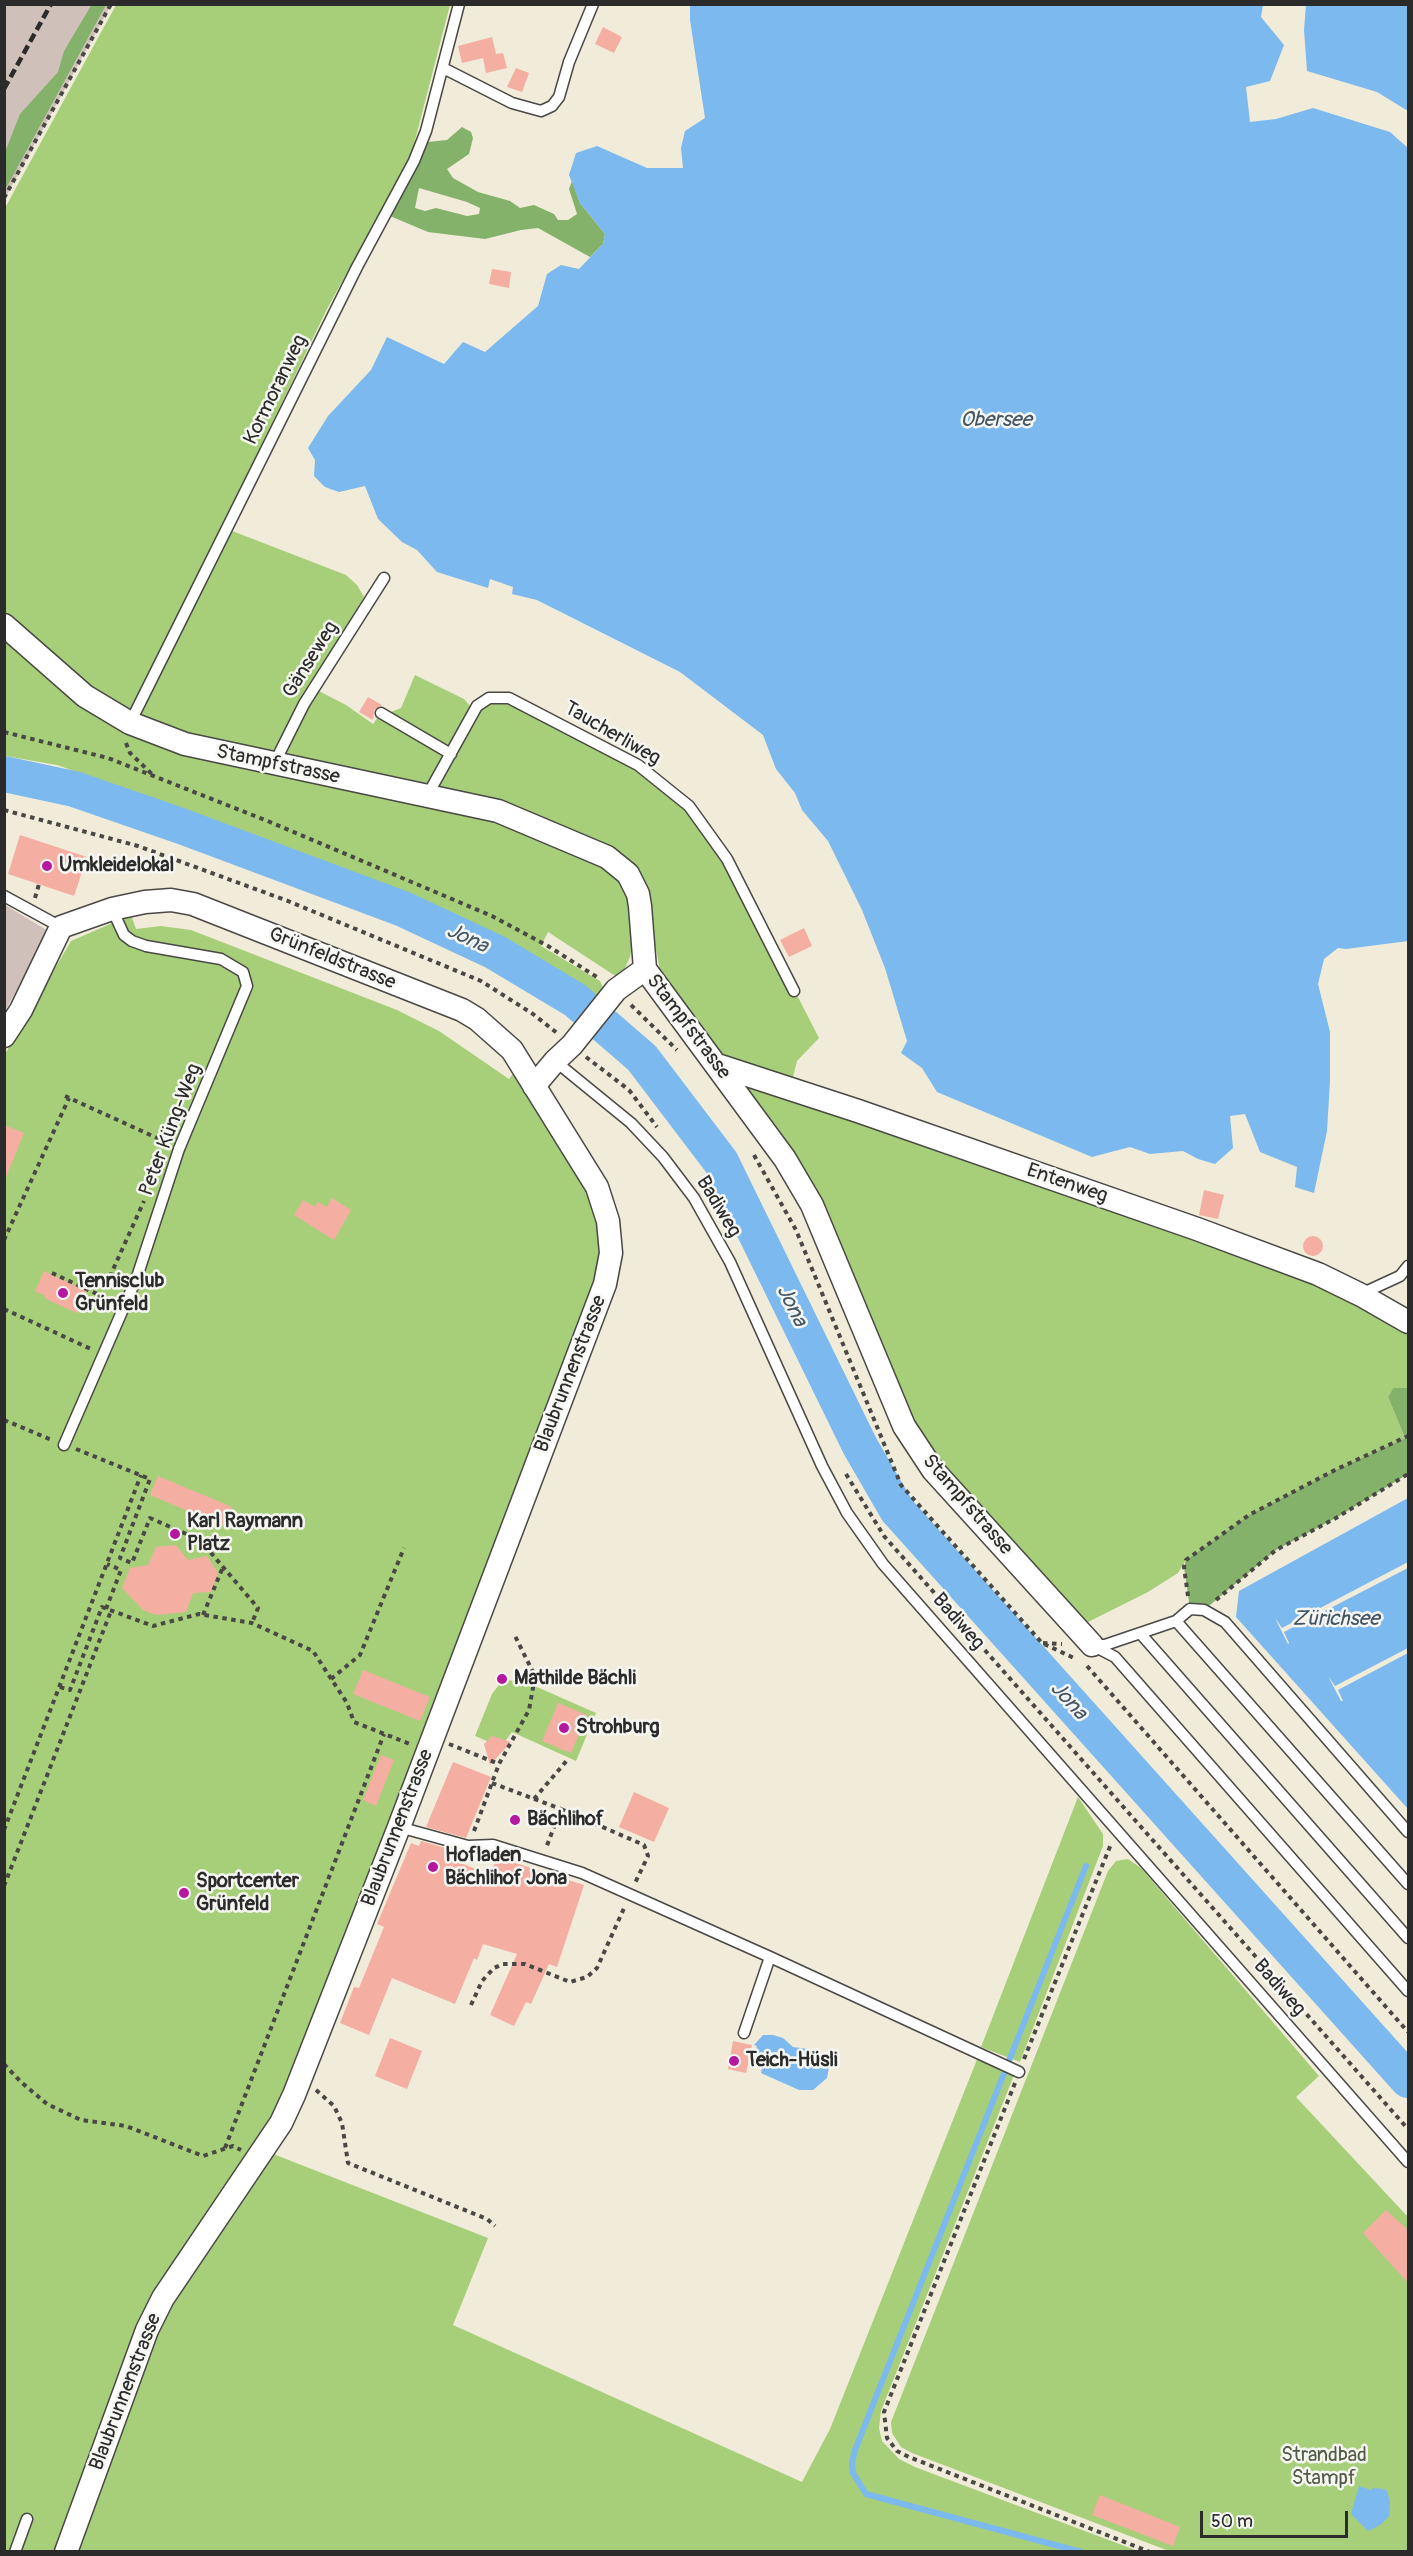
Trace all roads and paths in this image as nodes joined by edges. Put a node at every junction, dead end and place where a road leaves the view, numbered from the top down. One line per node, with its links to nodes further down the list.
1 (111, 4): 5 (path)
2 (459, 4): 4 (lane, Kormoranweg)
3 (593, 4): 4 (lane)
4 (442, 68): 9 (lane, Kormoranweg)
5 (4, 198)
6 (384, 578): 12 (lane, Gänseweg)
7 (4, 625): 9 (street, Stampfstrasse)
8 (381, 713): 11 (lane)
9 (130, 723): 12 (street, Stampfstrasse)
10 (4, 732): 21 (path)
11 (451, 754): 13 (lane, Taucherliweg); 22 (lane, Taucherliweg)
12 (274, 765): 13 (street, Stampfstrasse)
13 (427, 796): 20 (street, Stampfstrasse)
14 (4, 810): 24 (path)
15 (39, 884): 16 (path)
16 (36, 894)
17 (4, 896): 19 (lane)
18 (112, 909): 19 (street, Grünfeldstrasse); 28 (street, Grünfeldstrasse); 30 (lane, Peter Küng-Weg)
19 (61, 927): 23 (street)
20 (645, 969): 21 (street); 27 (street, Stampfstrasse)
21 (616, 990): 24 (street); 25 (path)
22 (794, 991)
23 (4, 1036)
24 (574, 1043): 26 (street); 29 (path)
25 (680, 1053)
26 (555, 1062): 28 (street); 70 (lane, Badiweg)
27 (717, 1065): 35 (street, Entenweg); 58 (street, Stampfstrasse)
28 (534, 1086): 62 (street, Blaubrunnenstrasse)
29 (663, 1134)
30 (179, 1149): 32 (path); 36 (lane, Peter Küng-Weg)
31 (752, 1152): 56 (path)
32 (4, 1240)
33 (1408, 1266): 35 (lane)
34 (52, 1273): 36 (path)
35 (1361, 1295): 38 (street, Entenweg)
36 (124, 1307): 39 (lane, Peter Küng-Weg)
37 (4, 1309): 39 (path)
38 (1408, 1322)
39 (103, 1355): 41 (lane, Peter Küng-Weg)
40 (1408, 1436): 48 (path)
41 (64, 1444)
42 (840, 1465): 86 (path)
43 (1408, 1474): 49 (path)
44 (404, 1548): 59 (path)
45 (107, 1564): 46 (path); 47 (path); 60 (path)
46 (223, 1567): 51 (path); 53 (path)
47 (106, 1609): 50 (path); 60 (path)
48 (1190, 1609): 49 (lane); 52 (lane)
49 (1204, 1610): 71 (lane)
50 (111, 1611): 51 (path); 75 (path)
51 (203, 1615): 53 (path)
52 (1176, 1621): 54 (lane); 74 (lane)
53 (252, 1623): 59 (path)
54 (1140, 1633): 58 (lane); 77 (lane)
55 (514, 1634): 64 (path)
56 (1042, 1643): 57 (path); 82 (path)
57 (1064, 1644)
58 (1092, 1645): 79 (lane)
59 (331, 1679): 61 (path)
60 (60, 1687): 69 (path)
61 (384, 1734): 62 (path); 87 (path)
62 (430, 1745): 64 (path); 68 (street, Blaubrunnenstrasse)
63 (569, 1758): 66 (path)
64 (499, 1764): 65 (path)
65 (492, 1783): 66 (path); 72 (path)
66 (534, 1798): 67 (path)
67 (561, 1809): 73 (path); 76 (path)
68 (399, 1827): 72 (lane); 85 (street, Blaubrunnenstrasse)
69 (4, 1830)
70 (1117, 1830): 84 (path); 89 (lane, Badiweg)
71 (1408, 1832)
72 (468, 1846): 73 (lane)
73 (542, 1861): 76 (lane)
74 (1408, 1884)
75 (4, 1886)
76 (630, 1894): 78 (lane); 80 (path)
77 (1408, 1938)
78 (770, 1957): 81 (lane); 84 (lane)
79 (1408, 1991)
80 (471, 2005)
81 (744, 2032)
82 (1408, 2032)
83 (4, 2064): 87 (path)
84 (1016, 2070): 94 (path)
85 (299, 2083): 88 (street, Blaubrunnenstrasse); 90 (path)
86 (1408, 2129)
87 (225, 2148): 88 (path)
88 (256, 2161): 93 (street, Blaubrunnenstrasse)
89 (1408, 2162)
90 (495, 2226)
91 (27, 2519): 92 (lane)
92 (15, 2552)
93 (66, 2552)
94 (1150, 2552)

